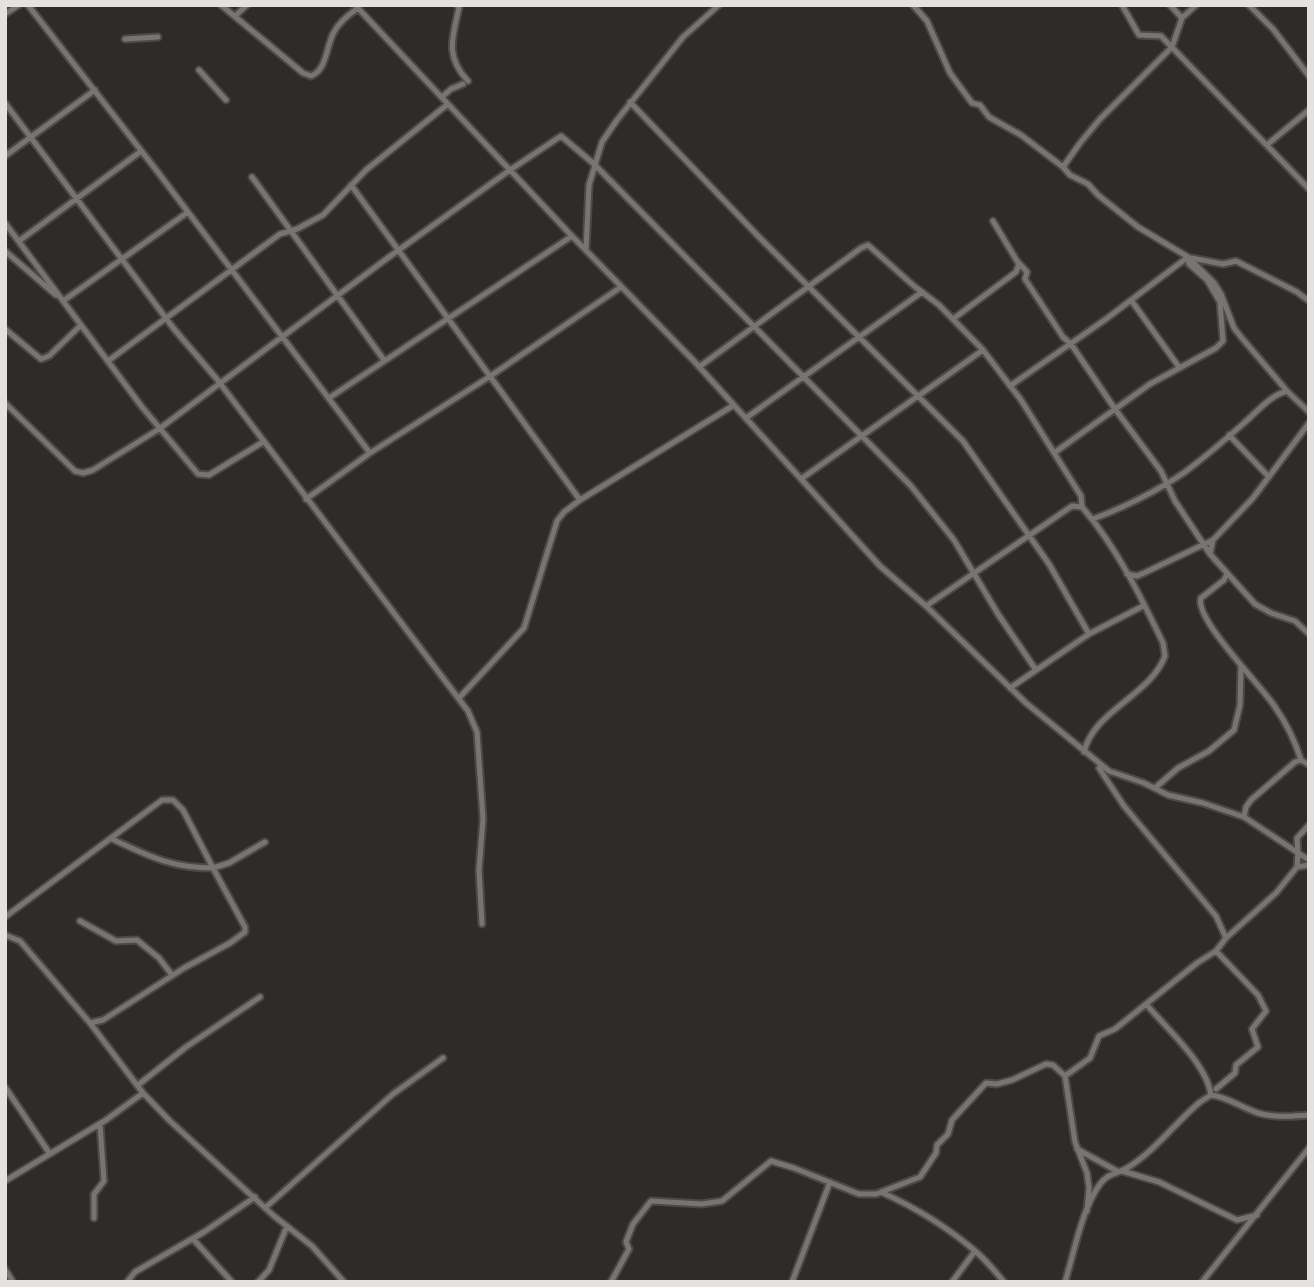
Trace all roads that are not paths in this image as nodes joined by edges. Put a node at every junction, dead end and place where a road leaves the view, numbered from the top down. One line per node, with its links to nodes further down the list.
1 (19, 5): 13 (street)
2 (28, 5): 21 (street)
3 (221, 5): 14 (street)
4 (247, 5): 14 (street)
5 (457, 5): 22 (street)
6 (719, 5): 24 (street)
7 (913, 5): 33 (street)
8 (1122, 5): 18 (street)
9 (1170, 5): 15 (street)
10 (1196, 5): 15 (street)
11 (1248, 5): 20 (street)
12 (356, 7): 14 (street); 22 (street)
13 (5, 14)
14 (235, 16)
15 (1182, 18): 18 (street)
16 (158, 37): 17 (street)
17 (125, 39)
18 (1172, 47): 29 (street); 33 (street)
19 (199, 70): 23 (street)
20 (1309, 76)
21 (95, 90): 28 (street); 30 (street)
22 (442, 97): 26 (street)
23 (226, 100)
24 (630, 102): 32 (street); 52 (street)
25 (5, 103): 28 (street)
26 (448, 104): 34 (street); 36 (street)
27 (1309, 110): 29 (street)
28 (31, 138): 31 (street); 38 (street)
29 (1268, 144): 37 (street)
30 (140, 152): 38 (street); 39 (street)
31 (5, 156)
32 (594, 164): 34 (street); 45 (street); 63 (street)
33 (1063, 167): 48 (street)
34 (510, 170): 43 (street); 47 (street)
35 (252, 177): 42 (street)
36 (351, 186): 42 (street); 47 (street)
37 (1309, 189)
38 (77, 199): 44 (street); 49 (street)
39 (188, 212): 49 (street); 51 (street)
40 (993, 221): 50 (street)
41 (5, 223): 44 (street)
42 (290, 230): 51 (street); 55 (street)
43 (572, 236): 45 (street); 60 (street)
44 (19, 241): 58 (street)
45 (586, 250): 53 (street)
46 (5, 251): 58 (street)
47 (398, 251): 55 (street); 60 (street)
48 (1188, 257): 56 (street); 57 (street); 72 (street); 77 (street)
49 (123, 260): 58 (street); 59 (street)
50 (1018, 263): 61 (street); 67 (street)
51 (232, 270): 59 (street); 65 (street)
52 (811, 286): 54 (street); 63 (street); 66 (street)
53 (621, 287): 71 (street); 73 (street)
54 (922, 292): 61 (street); 66 (street)
55 (338, 295): 65 (street); 69 (street)
56 (1131, 300): 67 (street); 72 (street)
57 (1309, 301)
58 (65, 302): 62 (street)
59 (168, 318): 70 (street); 75 (street)
60 (449, 318): 69 (street); 73 (street)
61 (953, 319): 68 (street)
62 (81, 325): 64 (street); 70 (street)
63 (752, 327): 71 (street); 74 (street)
64 (5, 329)
65 (282, 336): 75 (street); 79 (street)
66 (861, 337): 74 (street); 78 (street)
67 (1071, 344): 76 (street); 82 (street)
68 (983, 349): 76 (street); 78 (street)
69 (384, 360): 79 (street)
70 (108, 361): 86 (street)
71 (699, 367): 81 (street)
72 (1180, 367): 82 (street)
73 (489, 377): 90 (street); 96 (street)
74 (803, 377): 84 (street); 88 (street)
75 (219, 383): 86 (street); 89 (street)
76 (1010, 386): 91 (street)
77 (1287, 391): 83 (street); 87 (street)
78 (919, 396): 88 (street); 99 (street)
79 (329, 398): 90 (street)
80 (5, 403): 86 (street)
81 (734, 405): 84 (street); 96 (street)
82 (1115, 409): 91 (street); 94 (street)
83 (1309, 412)
84 (746, 418): 93 (street)
85 (1309, 423): 92 (street)
86 (159, 429): 89 (street)
87 (1229, 435): 92 (street); 94 (street)
88 (862, 436): 93 (street); 103 (street)
89 (263, 442): 95 (street)
90 (370, 453): 95 (street)
91 (1054, 453): 97 (street)
92 (1269, 477): 100 (street)
93 (802, 479): 106 (street)
94 (1167, 483): 98 (street); 101 (street)
95 (306, 499): 113 (street)
96 (580, 500): 113 (street)
97 (1082, 507): 98 (street); 99 (street)
98 (1093, 519): 104 (street)
99 (1029, 536): 103 (street); 108 (street)
100 (1213, 540): 101 (street); 102 (street)
101 (1202, 544): 102 (street); 104 (street)
102 (1210, 554): 105 (street)
103 (975, 573): 106 (street); 111 (street)
104 (1127, 573): 107 (street)
105 (1227, 574): 109 (street); 110 (street)
106 (926, 606): 112 (street)
107 (1143, 606): 108 (street); 114 (street)
108 (1089, 634): 111 (street)
109 (1309, 634)
110 (1241, 666): 115 (street); 118 (street)
111 (1035, 670): 112 (street)
112 (1010, 688): 114 (street)
113 (459, 698): 129 (street)
114 (1084, 752): 116 (street)
115 (1301, 760): 117 (street); 119 (street)
116 (1096, 762): 118 (street); 131 (street)
117 (1309, 765)
118 (1155, 788): 119 (street)
119 (1244, 817): 123 (street)
120 (1309, 825): 123 (street)
121 (111, 839): 126 (street); 126 (street); 127 (street)
122 (265, 842): 126 (street)
123 (1298, 853): 124 (street); 125 (street)
124 (1309, 862): 125 (street)
125 (1297, 867): 131 (street)
126 (213, 868): 133 (street)
127 (5, 916)
128 (80, 922): 133 (street)
129 (482, 924)
130 (5, 934): 136 (street)
131 (1226, 938): 132 (street)
132 (1216, 951): 135 (street); 142 (street)
133 (172, 975): 136 (street)
134 (260, 997): 140 (street)
135 (1147, 1005): 138 (street); 139 (street)
136 (90, 1023): 140 (street)
137 (443, 1058): 158 (street)
138 (1065, 1076): 151 (street); 156 (street)
139 (1209, 1082): 142 (street); 144 (street)
140 (138, 1085): 143 (street)
141 (5, 1087): 146 (street)
142 (1216, 1090): 145 (street)
143 (144, 1093): 149 (street); 157 (street)
144 (1211, 1095): 145 (street); 153 (street)
145 (1224, 1098): 148 (street)
146 (12, 1100): 147 (street); 152 (street)
147 (5, 1103)
148 (1309, 1115)
149 (100, 1124): 152 (street); 161 (street)
150 (1309, 1148): 160 (street)
151 (1077, 1149): 153 (street); 159 (street)
152 (50, 1154): 154 (street)
153 (1119, 1171): 159 (street); 160 (street)
154 (5, 1181)
155 (830, 1182): 156 (street); 171 (street); 172 (street)
156 (881, 1192): 164 (street)
157 (255, 1197): 158 (street); 163 (street)
158 (265, 1208): 162 (street)
159 (1087, 1211): 175 (street)
160 (1257, 1214): 176 (street)
161 (93, 1217)
162 (287, 1226): 169 (street); 170 (street)
163 (193, 1239): 167 (street); 168 (street)
164 (975, 1251): 173 (street); 174 (street)
165 (5, 1269): 166 (street)
166 (13, 1282)
167 (127, 1282)
168 (232, 1282)
169 (258, 1282)
170 (344, 1282)
171 (611, 1282)
172 (792, 1282)
173 (952, 1282)
174 (1004, 1282)
175 (1065, 1282)
176 (1202, 1282)

